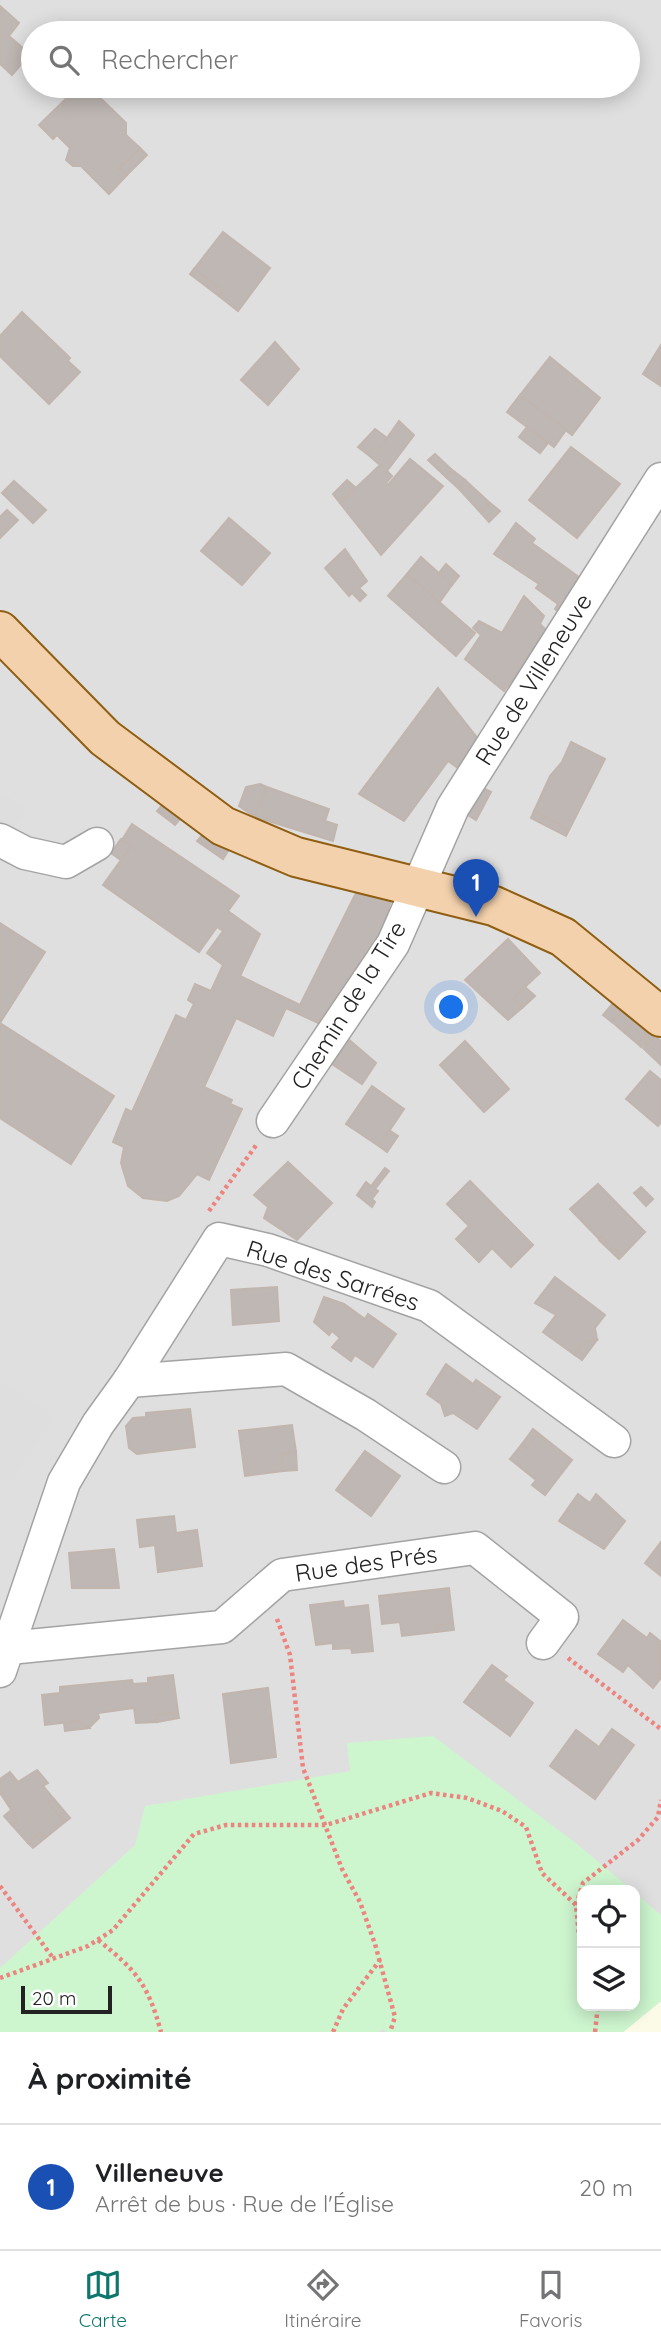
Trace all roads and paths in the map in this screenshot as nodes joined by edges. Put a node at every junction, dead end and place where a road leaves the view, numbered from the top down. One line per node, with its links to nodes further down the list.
1 (661, 479): 5 (street, Rue de Villeneuve)
2 (0, 631): 5 (main road)
3 (0, 840): 4 (street)
4 (97, 844)
5 (418, 886): 6 (main road); 7 (street, Chemin de la Tire)
6 (661, 1017)
7 (273, 1121)
8 (129, 1381): 9 (street, Rue des Sarrées); 10 (street); 13 (street, Rue des Sarrées)
9 (614, 1441)
10 (444, 1467)
11 (266, 1589): 12 (street, Rue des Prés); 13 (street, Rue des Prés); 16 (path)
12 (543, 1643): 14 (path)
13 (4, 1660)
14 (661, 1729)
15 (661, 1800): 18 (path)
16 (326, 1825): 18 (path); 19 (path); 22 (path)
17 (0, 1886): 21 (path)
18 (576, 1905): 20 (path)
19 (98, 1940): 21 (path); 25 (path)
20 (580, 1948)
21 (53, 1958): 23 (path)
22 (380, 1959): 26 (path); 27 (path)
23 (0, 1978)
24 (598, 2011): 28 (path)
25 (161, 2032)
26 (333, 2032)
27 (390, 2032)
28 (596, 2032)

